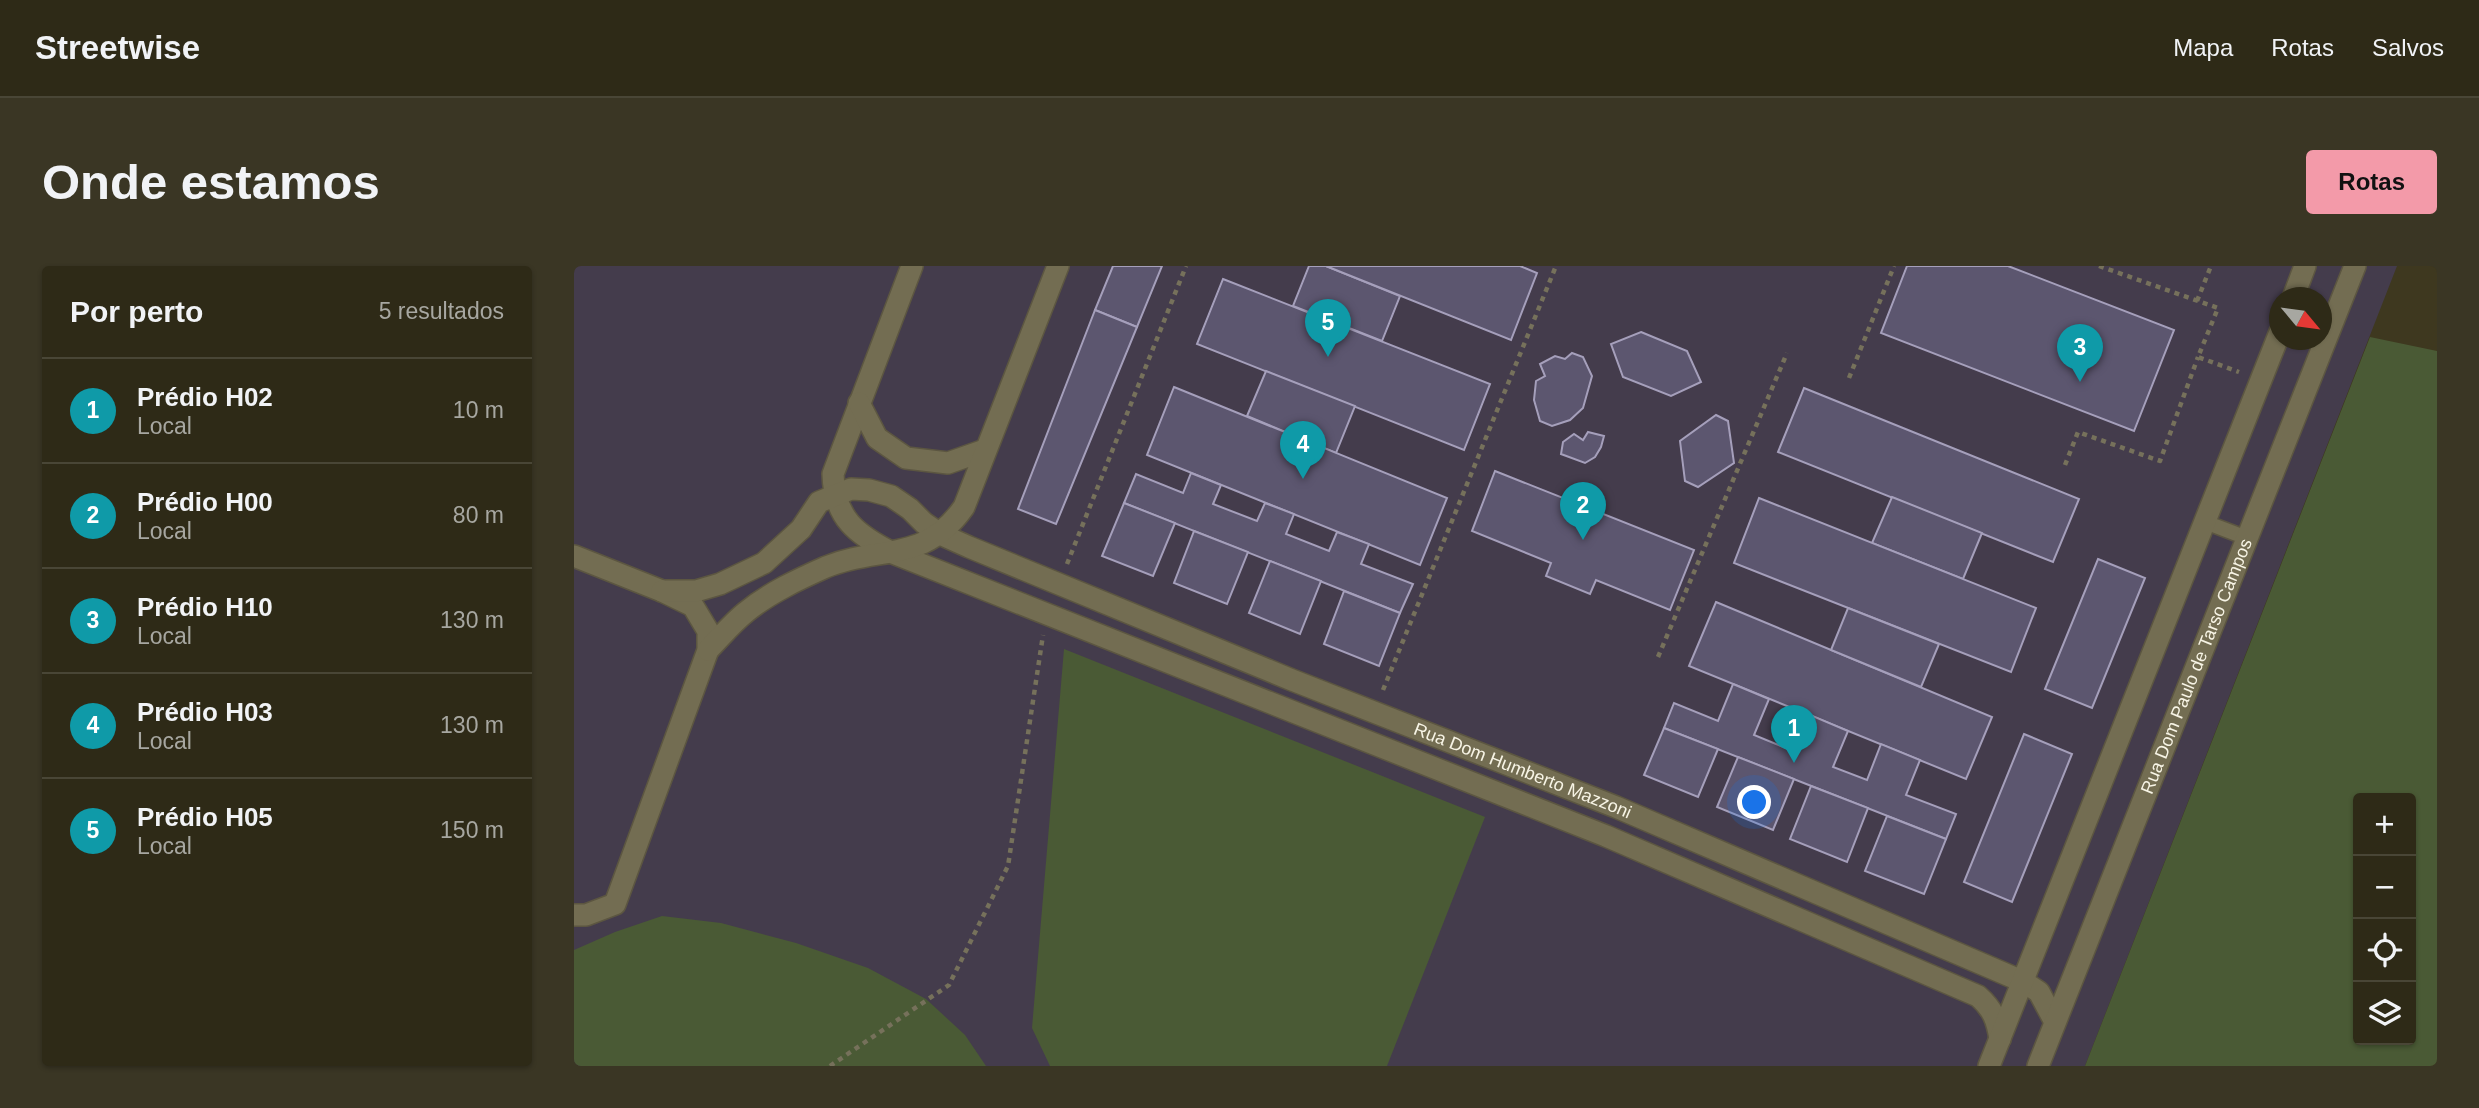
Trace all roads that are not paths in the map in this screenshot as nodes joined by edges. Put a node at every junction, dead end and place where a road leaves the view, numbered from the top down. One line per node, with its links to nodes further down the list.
1 (912, 266): 7 (street)
2 (1058, 266): 8 (street)
3 (2305, 266): 5 (street)
4 (2355, 266): 12 (street, Rua Dom Paulo de Tarso Campos)
5 (2297, 287)
6 (2273, 350): 10 (street)
7 (859, 403): 8 (street); 9 (street)
8 (985, 450): 11 (street)
9 (833, 495): 11 (street, Rua Dom Humberto Mazzoni); 13 (street, Rua Dom Humberto Mazzoni); 15 (street)
10 (2205, 522): 12 (lane); 18 (street)
11 (940, 534): 13 (street); 18 (street, Rua Dom Humberto Mazzoni)
12 (2247, 538): 19 (street, Rua Dom Paulo de Tarso Campos)
13 (893, 553): 16 (street); 20 (street, Rua Dom Humberto Mazzoni)
14 (574, 556): 15 (street)
15 (663, 591): 16 (street)
16 (708, 650): 17 (street)
17 (574, 915)
18 (2024, 982): 19 (street, Rua Dom Humberto Mazzoni); 20 (street)
19 (2055, 1022): 22 (street, Rua Dom Paulo de Tarso Campos)
20 (2000, 1039): 21 (street)
21 (1989, 1066)
22 (2038, 1066)

